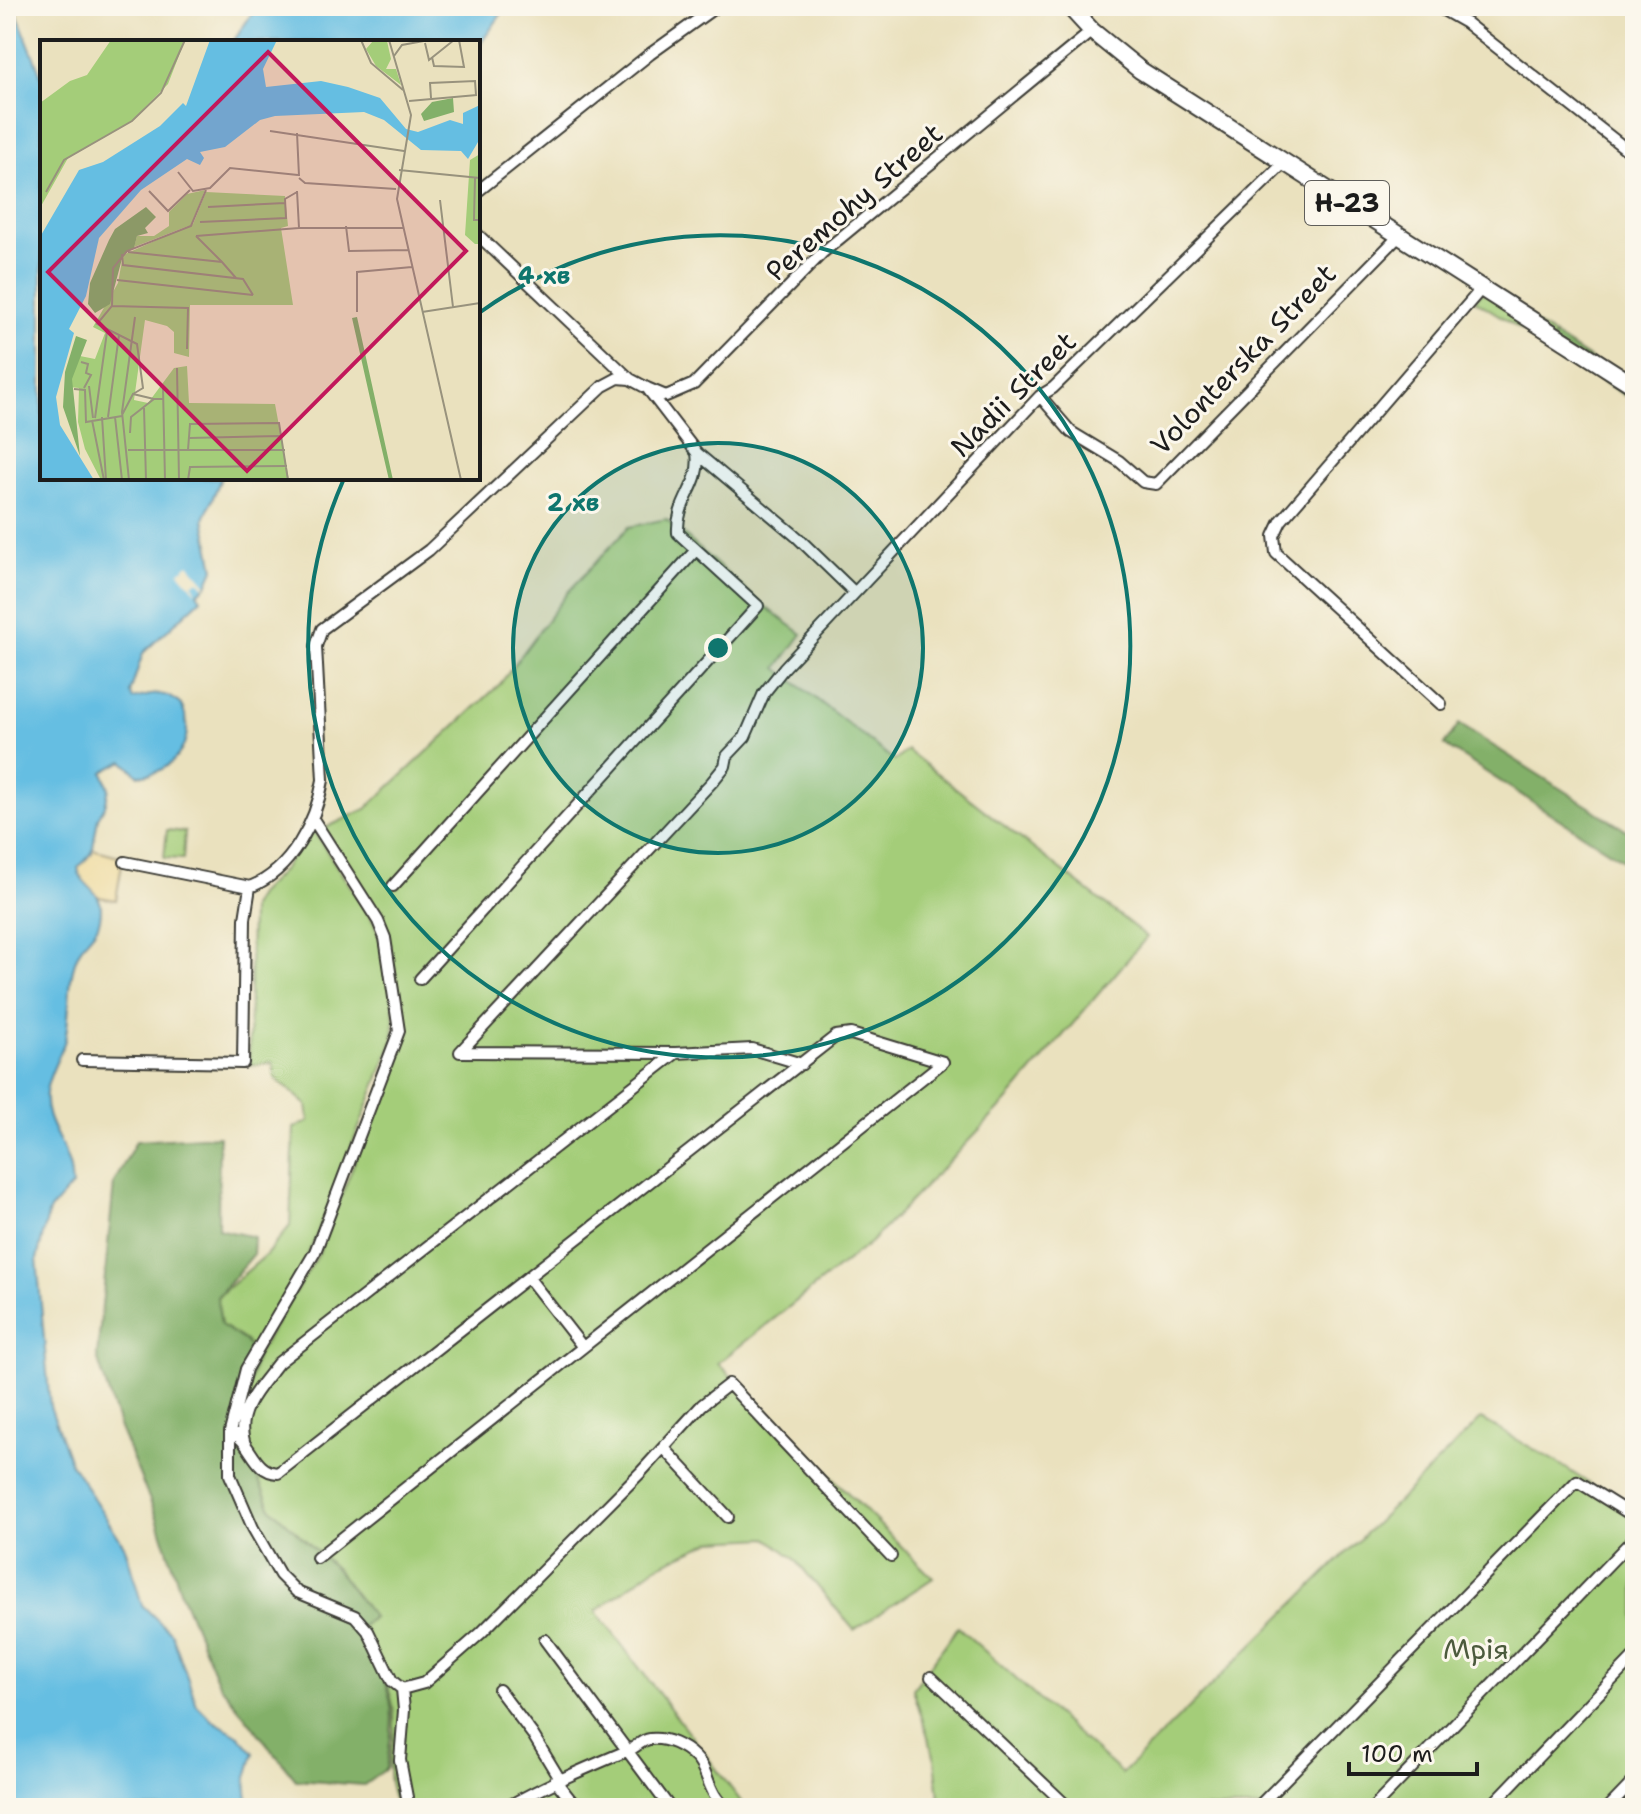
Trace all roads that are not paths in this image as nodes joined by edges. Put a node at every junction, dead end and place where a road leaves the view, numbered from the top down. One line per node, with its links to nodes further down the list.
1 (717, 6): 7 (street)
2 (1069, 6): 4 (main road, Н-23)
3 (1436, 6): 5 (street)
4 (1092, 31): 6 (main road, Н-23); 13 (street, Peremohy Street)
5 (1635, 156)
6 (1284, 163): 8 (main road, Н-23); 14 (street, Nadii Street)
7 (480, 189)
8 (1399, 236): 10 (main road, Н-23); 14 (street, Volonterska Street)
9 (480, 237): 11 (street)
10 (1482, 288): 12 (main road, Н-23); 18 (street)
11 (630, 379): 13 (street); 19 (street)
12 (1635, 386)
13 (647, 388): 15 (street)
14 (1040, 396): 17 (street, Nadii Street)
15 (697, 453): 16 (street); 17 (street)
16 (695, 551): 21 (street); 23 (street)
17 (854, 592): 24 (street, Nadii Street)
18 (1441, 704)
19 (313, 819): 22 (street); 29 (street)
20 (125, 862): 22 (street)
21 (393, 886)
22 (250, 887): 25 (street)
23 (420, 979)
24 (676, 1053): 26 (street); 30 (street)
25 (82, 1060)
26 (802, 1064): 27 (street); 28 (street)
27 (528, 1277): 28 (street); 30 (street)
28 (582, 1346): 36 (street)
29 (230, 1432): 30 (street); 40 (street)
30 (245, 1443)
31 (664, 1448): 32 (street); 35 (street); 40 (street)
32 (728, 1517)
33 (1635, 1517): 51 (street)
34 (1635, 1537): 52 (street)
35 (891, 1556)
36 (317, 1558)
37 (545, 1640): 42 (street)
38 (1635, 1656): 53 (street)
39 (931, 1677): 50 (street)
40 (402, 1689): 45 (street)
41 (499, 1690): 43 (street)
42 (624, 1751): 43 (street); 48 (street); 49 (street)
43 (557, 1779): 46 (street); 47 (street)
44 (1635, 1780): 54 (street)
45 (409, 1808)
46 (505, 1808)
47 (577, 1808)
48 (670, 1808)
49 (727, 1808)
50 (1069, 1808)
51 (1257, 1808)
52 (1373, 1808)
53 (1489, 1808)
54 (1608, 1808)

